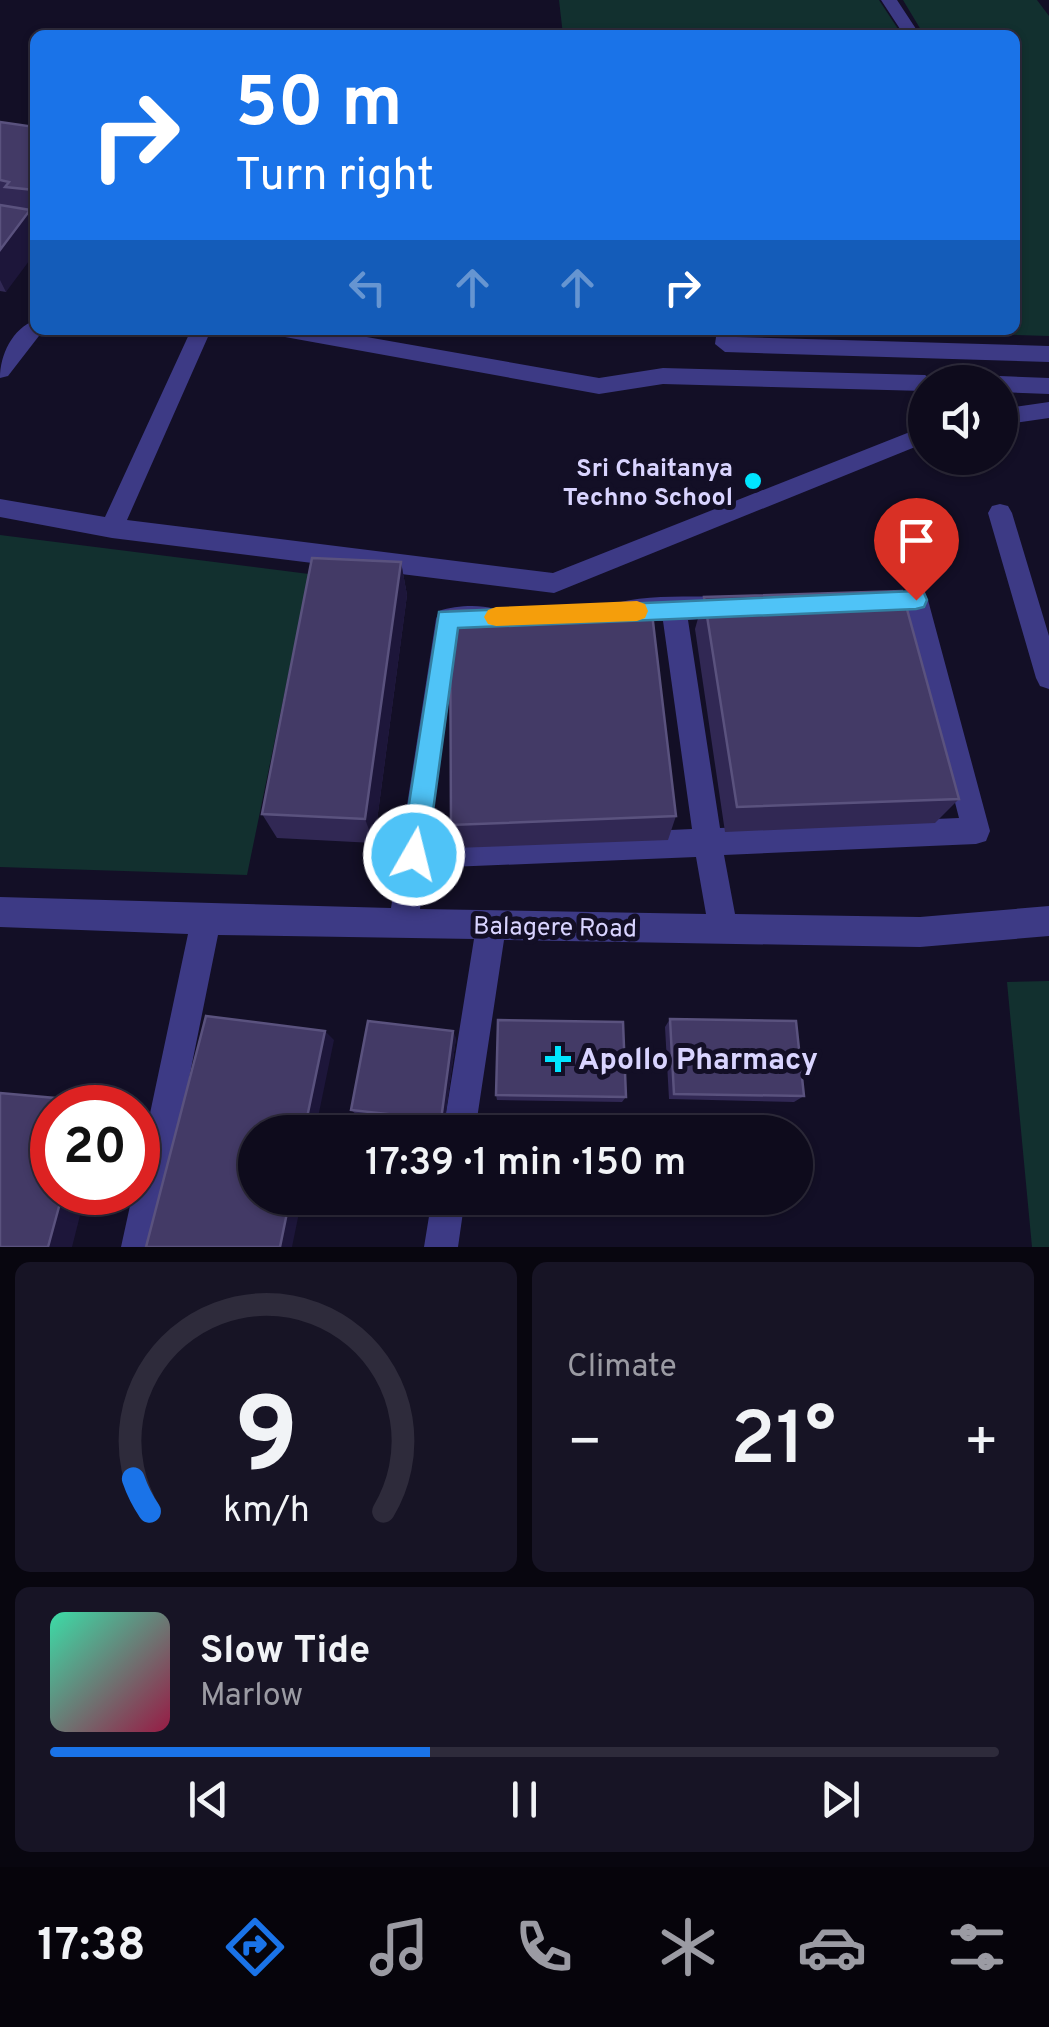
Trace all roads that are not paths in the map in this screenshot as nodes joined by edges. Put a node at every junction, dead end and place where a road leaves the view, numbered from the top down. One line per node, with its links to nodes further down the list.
1 (889, 0): 2 (street)
2 (909, 30)
3 (30, 333): 8 (street)
4 (199, 335): 17 (street)
5 (313, 335): 9 (street)
6 (726, 335): 7 (street)
7 (1049, 354)
8 (0, 370)
9 (908, 382)
10 (1018, 385): 11 (street)
11 (1049, 386)
12 (1049, 410): 13 (street)
13 (1018, 414)
14 (908, 441): 17 (street)
15 (0, 508): 17 (street)
16 (1000, 513): 23 (street)
17 (112, 528)
18 (842, 603): 24 (street)
19 (767, 606): 20 (street)
20 (674, 610): 21 (street); 24 (street)
21 (598, 612)
22 (504, 616): 25 (street)
23 (1049, 678)
24 (708, 841): 25 (street); 31 (street)
25 (414, 855): 29 (street)
26 (0, 912): 27 (street, Balagere Road)
27 (206, 920): 29 (street, Balagere Road); 34 (street)
28 (1049, 921): 31 (street, Balagere Road)
29 (403, 923): 30 (street, Balagere Road)
30 (491, 925): 31 (street, Balagere Road); 32 (street)
31 (724, 929)
32 (462, 1115)
33 (446, 1215): 35 (street)
34 (138, 1247)
35 (441, 1247)

